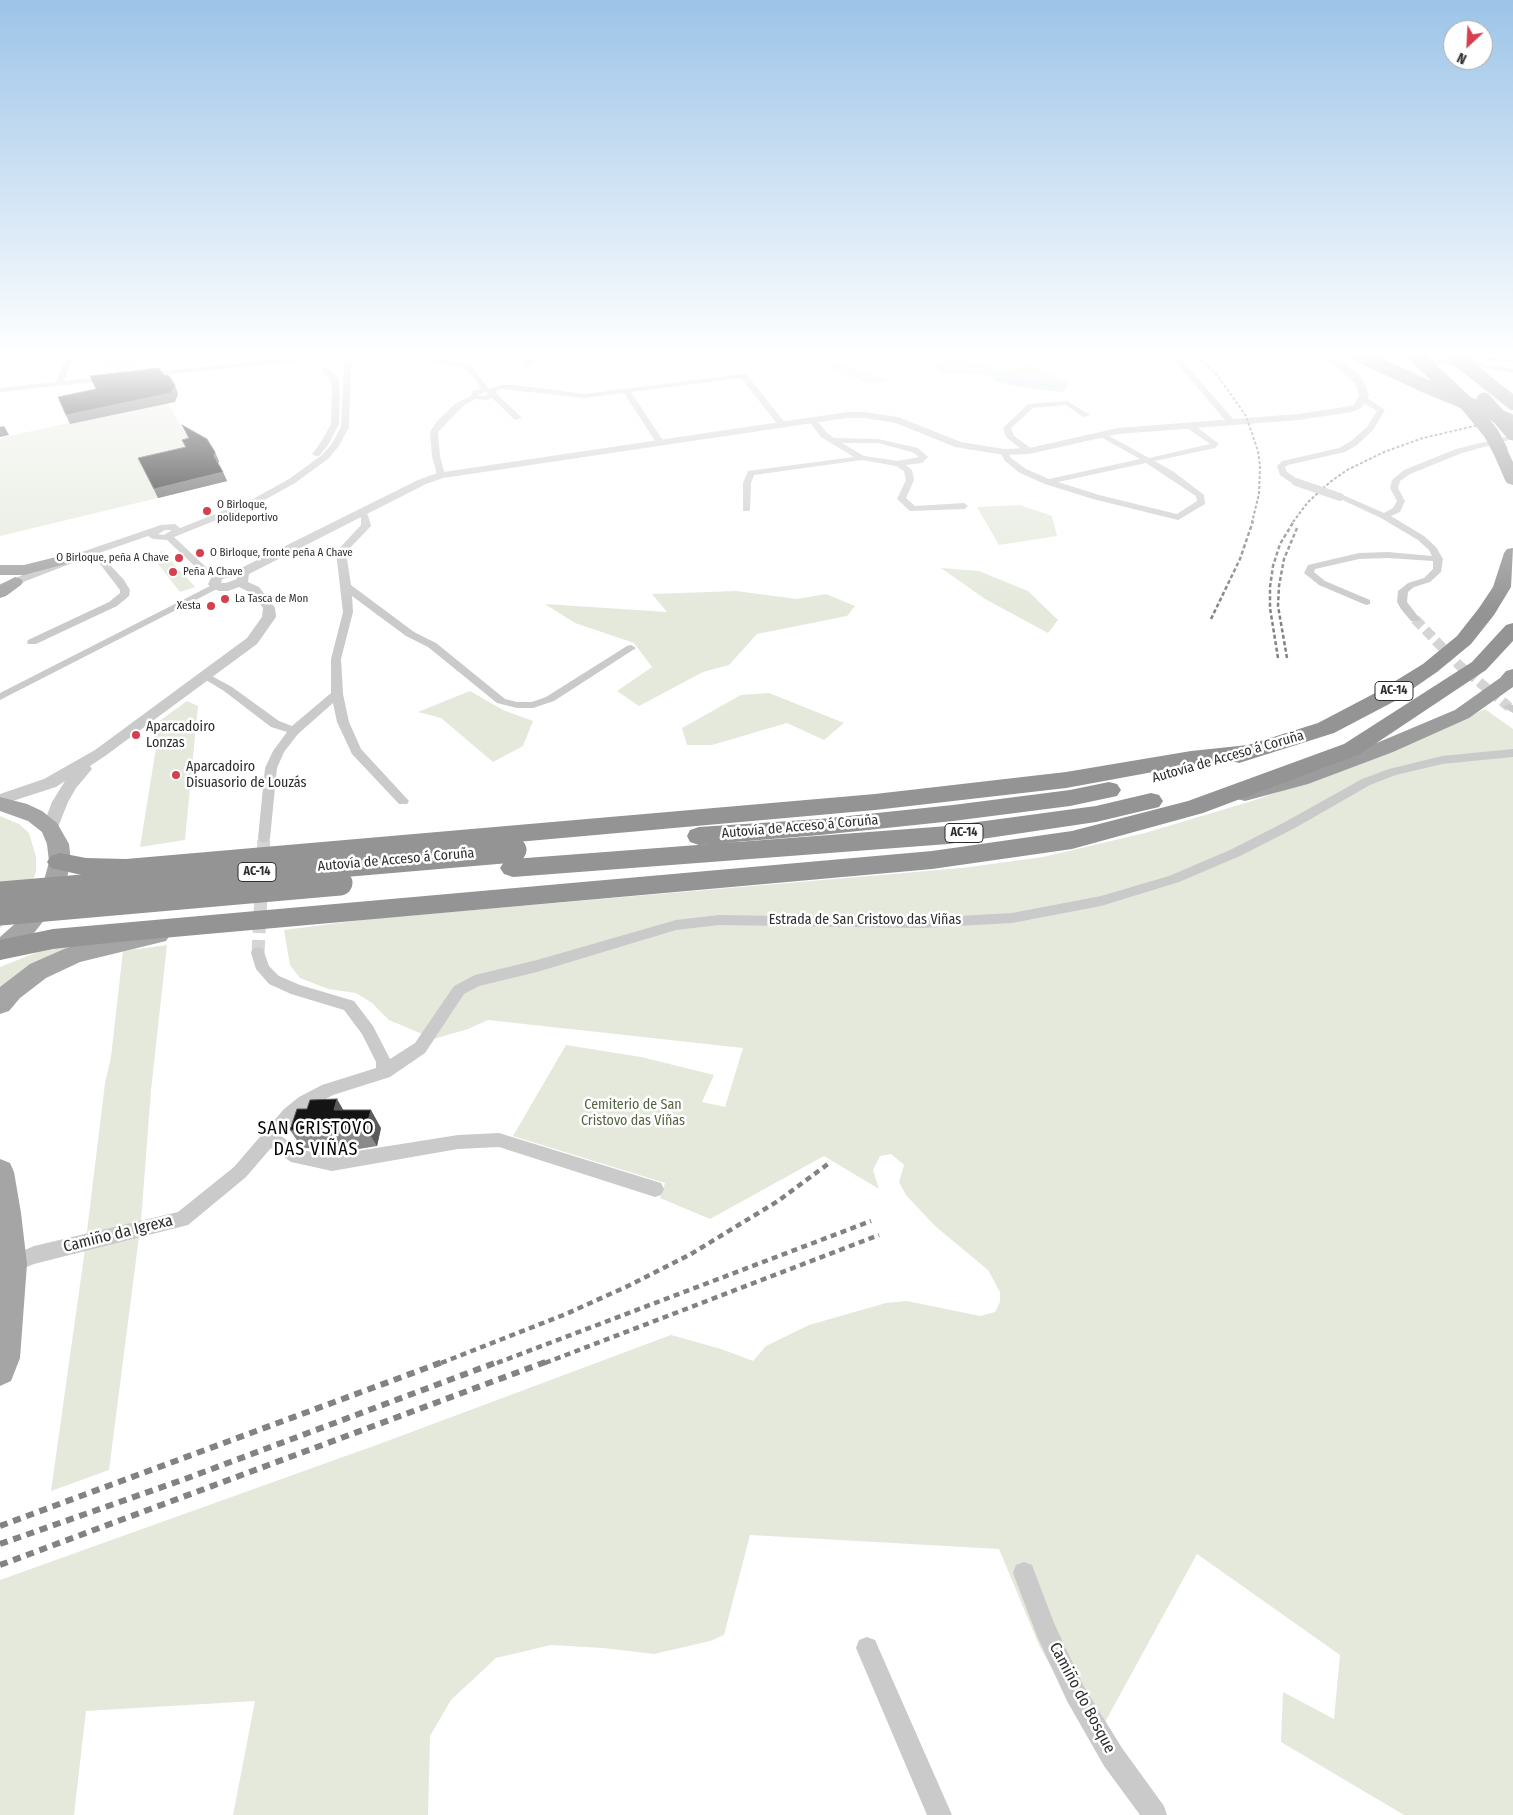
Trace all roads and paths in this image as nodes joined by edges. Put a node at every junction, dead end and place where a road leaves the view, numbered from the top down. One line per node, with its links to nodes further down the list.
1 (326, 441): 28 (street)
2 (338, 441): 28 (street)
3 (435, 441): 21 (street)
4 (669, 441): 15 (street)
5 (833, 441): 18 (street)
6 (864, 441): 20 (street)
7 (949, 441): 17 (street)
8 (1014, 441): 16 (street)
9 (1071, 441): 16 (street)
10 (1114, 441): 19 (street)
11 (1210, 441): 19 (street)
12 (1356, 441): 27 (street, bridge)
13 (1495, 441): 22 (highway, bridge)
14 (1500, 441): 27 (street)
15 (660, 442): 21 (street)
16 (1029, 450): 17 (street)
17 (1004, 452): 23 (street)
18 (862, 458): 20 (street); 25 (street)
19 (1147, 460): 23 (street); 23 (street)
20 (898, 464): 24 (street)
21 (441, 475): 26 (street)
22 (1513, 480)
23 (1048, 482)
24 (964, 506)
25 (746, 509)
26 (359, 513): 35 (street); 38 (street)
27 (1384, 516): 33 (street)
28 (171, 532): 29 (street); 37 (street)
29 (156, 535): 31 (street); 32 (street)
30 (1513, 553): 52 (highway, Autovía de Acceso á Coruña / AC-14)
31 (97, 556): 36 (street); 44 (street)
32 (76, 557): 34 (main road); 36 (street)
33 (1438, 559): 41 (street); 42 (street)
34 (0, 570)
35 (241, 578): 37 (street); 47 (street)
36 (21, 580): 39 (street); 40 (main road)
37 (217, 581): 49 (street)
38 (347, 587): 45 (street); 48 (street)
39 (0, 588)
40 (0, 593)
41 (1366, 602)
42 (1415, 619)
43 (1513, 629): 50 (highway, Autovía de Acceso á Coruña / AC-14)
44 (32, 642)
45 (631, 648)
46 (1513, 675): 57 (highway)
47 (206, 677): 51 (street); 53 (street)
48 (337, 694): 51 (street); 55 (street)
49 (0, 696)
50 (1399, 720): 57 (highway); 60 (highway, Autovía de Acceso á Coruña / AC-14)
51 (294, 731): 59 (street)
52 (1254, 752): 60 (highway, Autovía de Acceso á Coruña / AC-14); 61 (highway)
53 (100, 753): 56 (street); 58 (street)
54 (1513, 753): 68 (street, Estrada de San Cristovo das Viñas)
55 (403, 800)
56 (0, 802): 58 (main road)
57 (1195, 807): 64 (highway)
58 (50, 828): 61 (main road)
59 (264, 838)
60 (513, 859): 62 (highway, Autovía de Acceso á Coruña / AC-14, bridge); 63 (highway, Autovía de Acceso á Coruña / AC-14, bridge)
61 (60, 862): 65 (main road)
62 (0, 894)
63 (0, 913)
64 (219, 924): 65 (highway); 67 (main road)
65 (1, 951)
66 (258, 953): 68 (street)
67 (0, 1004)
68 (384, 1072): 69 (street, Camiño da Igrexa)
69 (271, 1138): 71 (street); 72 (street, Camiño da Igrexa)
70 (0, 1172): 72 (main road)
71 (654, 1189)
72 (12, 1264): 73 (main road)
73 (0, 1370)
74 (1024, 1573): 77 (street, Camiño do Bosque)
75 (867, 1648): 76 (street)
76 (940, 1815)
77 (1155, 1815)

